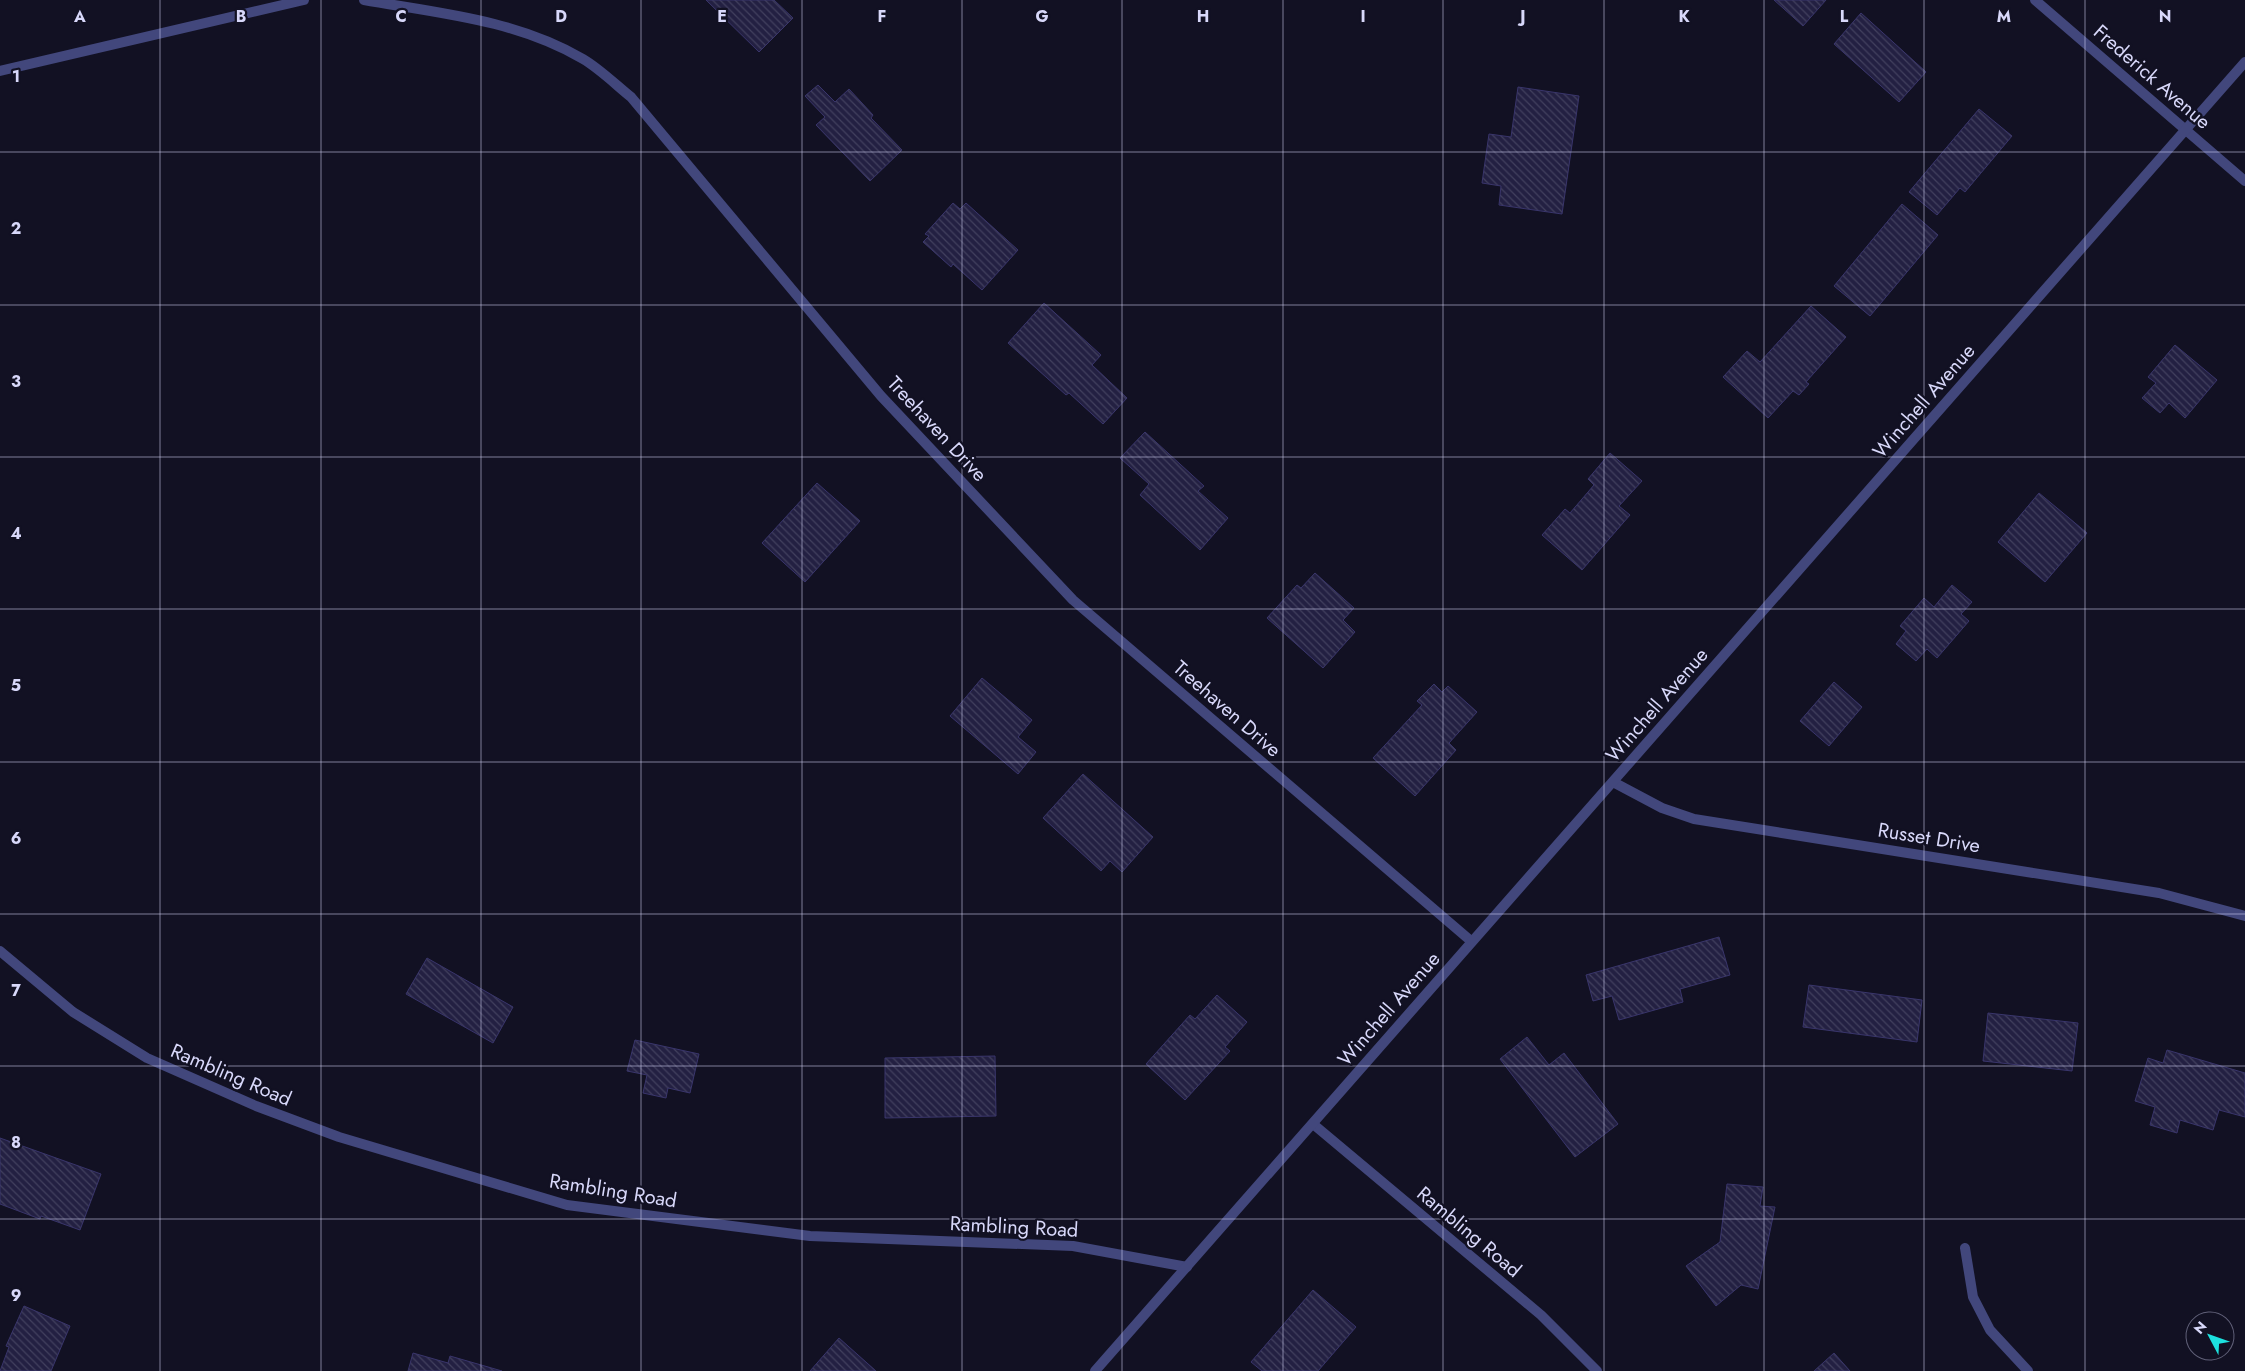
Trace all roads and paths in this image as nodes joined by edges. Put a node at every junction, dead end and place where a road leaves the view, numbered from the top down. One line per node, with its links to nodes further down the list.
1 (304, 0): 5 (street)
2 (364, 0): 10 (street, Treehaven Drive)
3 (2035, 0): 6 (street, Frederick Avenue)
4 (2245, 62): 6 (street, Winchell Avenue)
5 (0, 71)
6 (2186, 129): 7 (street, Frederick Avenue); 8 (street, Winchell Avenue)
7 (2245, 181)
8 (1613, 782): 9 (street, Russet Drive); 10 (street, Winchell Avenue)
9 (2245, 916)
10 (1471, 942): 12 (street, Winchell Avenue)
11 (0, 951): 14 (street, Rambling Road)
12 (1313, 1124): 14 (street, Winchell Avenue); 16 (street, Rambling Road)
13 (1965, 1248): 17 (street)
14 (1187, 1267): 15 (street, Winchell Avenue)
15 (1095, 1371)
16 (1597, 1371)
17 (2028, 1371)

